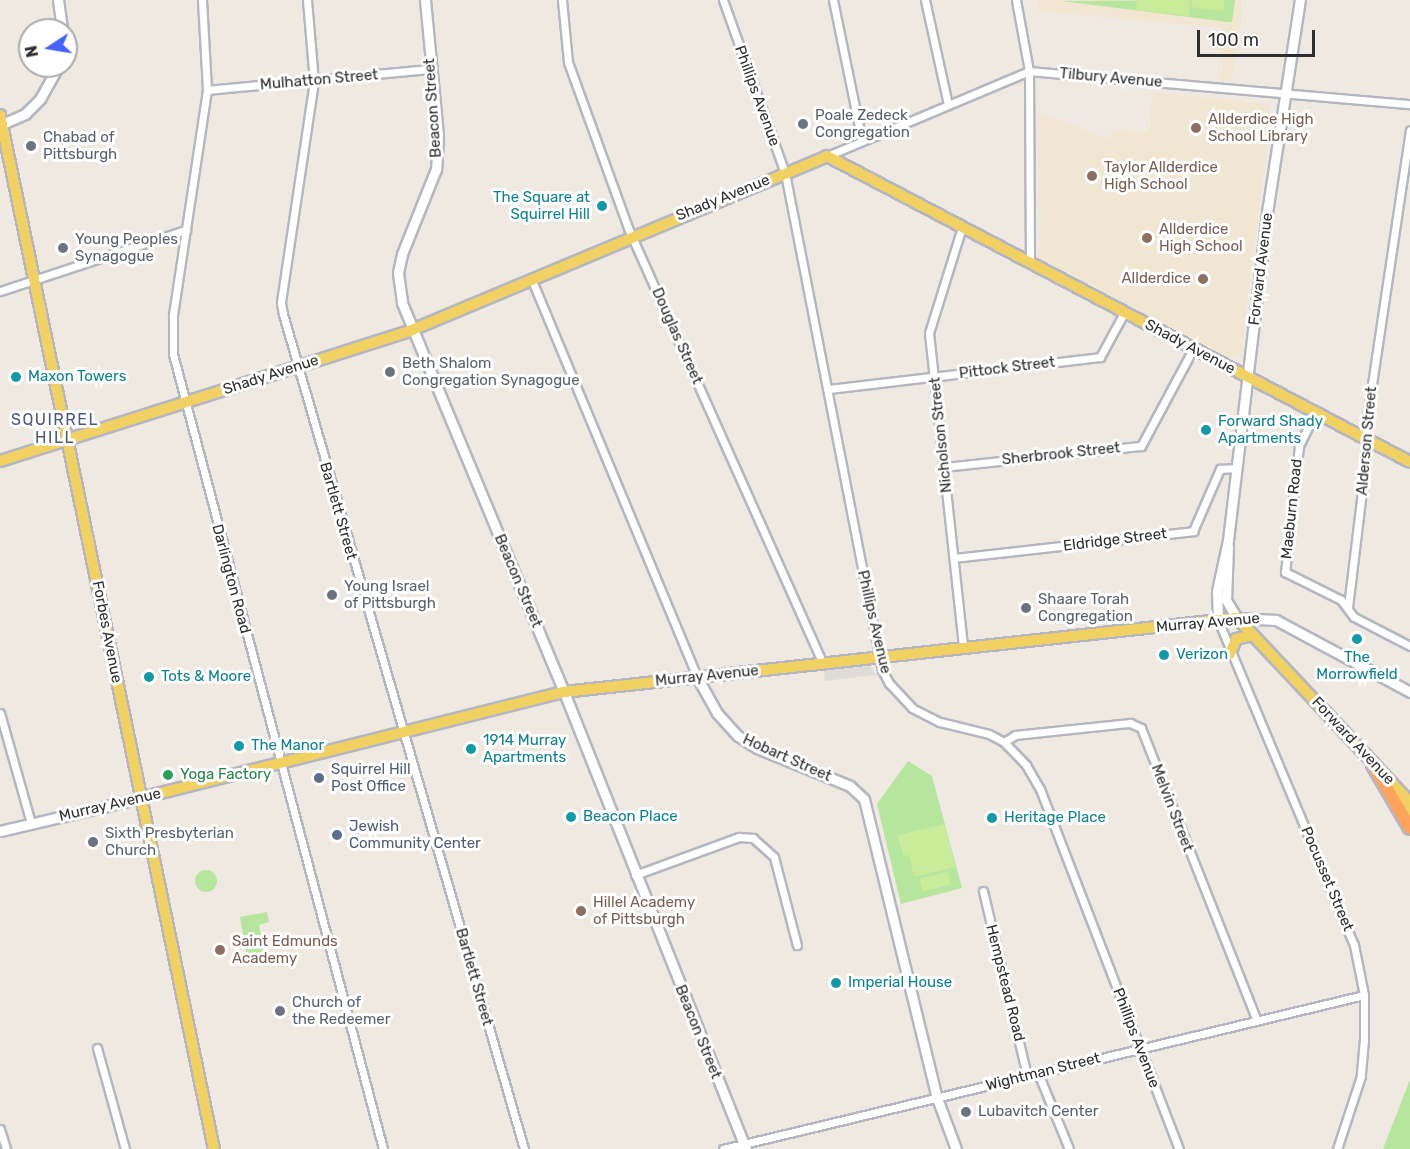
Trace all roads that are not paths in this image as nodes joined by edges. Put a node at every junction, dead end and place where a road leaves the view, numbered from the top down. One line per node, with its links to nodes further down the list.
1 (58, 0): 11 (main road)
2 (202, 0): 16 (street, Darlington Road)
3 (307, 0): 15 (street, Bartlett Street)
4 (425, 0): 12 (main road, Beacon Street)
5 (562, 0): 27 (street, Douglas Street)
6 (723, 0): 24 (street, Phillips Avenue)
7 (833, 0): 22 (street)
8 (925, 0): 19 (street)
9 (1016, 0): 13 (street)
10 (1300, 0): 17 (main road, Forward Avenue)
11 (60, 18)
12 (431, 69): 15 (street, Mulhatton Street); 33 (main road, Beacon Street)
13 (1029, 71): 17 (street, Tilbury Avenue); 19 (street, Tilbury Avenue); 28 (street)
14 (51, 78): 20 (main road)
15 (314, 81): 16 (street, Mulhatton Street); 35 (street, Bartlett Street)
16 (207, 90): 26 (street, Darlington Road)
17 (1286, 93): 18 (street, Tilbury Avenue); 37 (main road, Forward Avenue)
18 (1410, 104)
19 (948, 105): 22 (street, Tilbury Avenue)
20 (1, 122): 30 (main road, Forbes Avenue)
21 (1410, 130): 42 (street, Alderson Street)
22 (862, 141): 23 (street, Tilbury Avenue)
23 (827, 156): 24 (main road, Shady Avenue); 25 (main road, Shady Avenue)
24 (785, 173): 27 (main road, Shady Avenue); 38 (street, Phillips Avenue)
25 (962, 227): 28 (main road, Shady Avenue); 36 (street, Nicholson Street)
26 (186, 230): 30 (street); 39 (street, Darlington Road)
27 (632, 236): 29 (main road, Shady Avenue); 58 (street, Douglas Street)
28 (1030, 263): 32 (main road, Shady Avenue)
29 (531, 278): 33 (main road, Shady Avenue); 59 (street, Hobart Street)
30 (35, 280): 31 (street); 41 (main road, Forbes Avenue)
31 (0, 291)
32 (1124, 313): 34 (main road, Shady Avenue); 36 (street, Pittock Street)
33 (412, 330): 35 (main road, Shady Avenue); 60 (main road, Beacon Street)
34 (1193, 349): 37 (main road, Shady Avenue); 45 (street, Sherbrook Street)
35 (296, 367): 39 (main road, Shady Avenue); 63 (street, Bartlett Street)
36 (934, 377): 38 (street, Pittock Street); 45 (street, Nicholson Street)
37 (1248, 378): 40 (main road, Shady Avenue); 46 (main road, Forward Avenue)
38 (828, 389): 57 (street, Phillips Avenue)
39 (185, 402): 41 (main road, Shady Avenue); 65 (street, Darlington Road)
40 (1315, 413): 42 (main road, Shady Avenue); 50 (street, Maeburn Road)
41 (69, 440): 43 (main road, Shady Avenue); 67 (main road, Forbes Avenue)
42 (1366, 440): 44 (main road, Shady Avenue); 50 (street, Alderson Street)
43 (0, 461)
44 (1410, 462)
45 (944, 467): 48 (street, Nicholson Street)
46 (1237, 468): 47 (main road, Forward Avenue); 48 (street, Eldridge Street)
47 (1228, 540): 49 (main road, Forward Avenue); 52 (main road, Forward Avenue)
48 (954, 558): 55 (street, Nicholson Street)
49 (1226, 600): 51 (main road, Forward Avenue); 52 (main road, Forward Avenue)
50 (1348, 607): 54 (street)
51 (1237, 618): 52 (main road, Murray Avenue); 53 (main road, Forward Avenue); 61 (main road, Murray Avenue)
52 (1218, 620): 55 (main road, Murray Avenue); 56 (street, Pocusset Street)
53 (1253, 635): 56 (main road); 66 (main road, Forward Avenue)
54 (1410, 646)
55 (963, 648): 57 (main road, Murray Avenue)
56 (1230, 654): 76 (street, Pocusset Street)
57 (879, 658): 58 (main road, Murray Avenue); 64 (street, Phillips Avenue)
58 (823, 663): 59 (main road, Murray Avenue)
59 (698, 677): 60 (main road, Murray Avenue); 82 (main road, Hobart Street)
60 (564, 692): 63 (main road, Murray Avenue); 73 (main road, Beacon Street)
61 (1410, 692)
62 (0, 713): 70 (street)
63 (402, 731): 65 (main road, Murray Avenue); 89 (street, Bartlett Street)
64 (1004, 742): 77 (street, Melvin Street); 79 (street, Phillips Avenue)
65 (279, 762): 67 (main road, Murray Avenue); 88 (street, Darlington Road)
66 (1373, 765): 68 (main road, Forward Avenue); 69 (main road); 71 (highway)
67 (141, 798): 70 (main road, Murray Avenue); 87 (main road, Forbes Avenue)
68 (1410, 802)
69 (1410, 815)
70 (31, 823): 72 (main road, Murray Avenue)
71 (1410, 828)
72 (0, 831)
73 (635, 875): 75 (street); 84 (main road, Beacon Street)
74 (983, 891): 81 (street, Hempstead Road)
75 (797, 945)
76 (1364, 996): 77 (street, Wightman Street); 94 (street, Pocusset Street)
77 (1256, 1019): 79 (street, Wightman Street)
78 (97, 1048): 86 (street)
79 (1140, 1048): 80 (street, Wightman Street); 93 (street, Phillips Avenue)
80 (1038, 1073): 81 (street, Wightman Street); 92 (street)
81 (1027, 1075): 82 (street, Wightman Street)
82 (938, 1098): 84 (street, Wightman Street); 91 (main road, Hobart Street)
83 (0, 1129): 85 (street)
84 (744, 1146): 90 (street, Wightman Street)
85 (6, 1149)
86 (125, 1149)
87 (214, 1149)
88 (383, 1149)
89 (524, 1149)
90 (723, 1149)
91 (956, 1149)
92 (1070, 1149)
93 (1179, 1149)
94 (1337, 1149)

